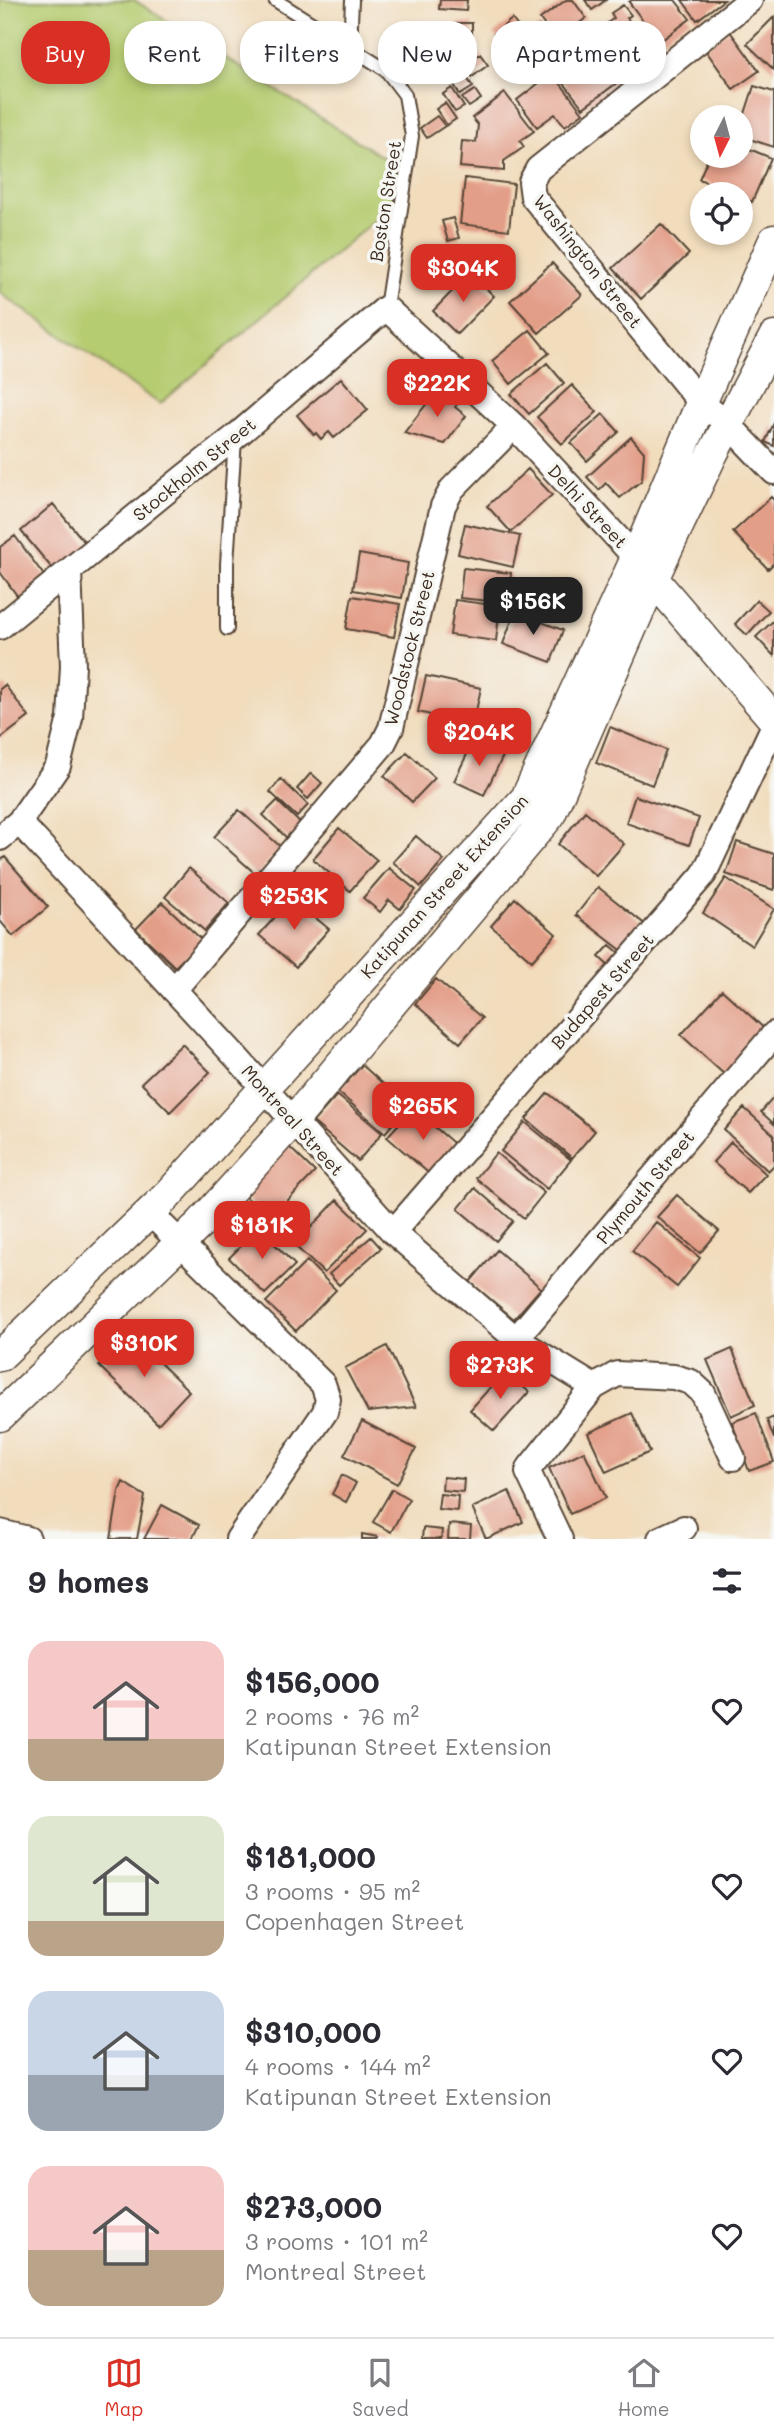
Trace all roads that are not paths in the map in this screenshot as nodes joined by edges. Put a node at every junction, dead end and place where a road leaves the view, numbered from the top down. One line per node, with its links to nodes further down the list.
1 (275, 0): 4 (lane, Boston Street)
2 (352, 0): 5 (lane)
3 (750, 0): 10 (street, Washington Street)
4 (309, 21)
5 (351, 21)
6 (364, 55): 8 (lane, Boston Street)
7 (774, 240): 10 (street, Katipunan Street Extension)
8 (386, 308): 12 (street, Delhi Street); 13 (street, Stockholm Street)
9 (774, 337): 11 (street, Katipunan Street Extension)
10 (701, 402): 11 (street, Washington Street); 15 (street, Katipunan Street Extension)
11 (728, 424): 14 (street, Washington Street); 15 (street, Katipunan Street Extension)
12 (514, 426): 15 (street, Delhi Street); 22 (street, Woodstock Street)
13 (235, 437): 16 (street, Stockholm Street); 18 (lane)
14 (774, 472)
15 (644, 568): 19 (street, Delhi Street); 24 (street, Katipunan Street Extension); 25 (street, Katipunan Street Extension)
16 (69, 571): 17 (street, Stockholm Street); 21 (street)
17 (0, 627)
18 (226, 629)
19 (774, 720)
20 (774, 725): 27 (street, Budapest Street)
21 (10, 830): 22 (street, Montreal Street)
22 (174, 990): 24 (street, Montreal Street)
23 (774, 1034): 29 (street, Plymouth Street)
24 (264, 1088): 25 (street, Montreal Street); 26 (street, Katipunan Street Extension)
25 (293, 1121): 27 (street, Montreal Street); 28 (street, Katipunan Street Extension)
26 (150, 1213): 28 (street); 30 (street, Katipunan Street Extension)
27 (393, 1231): 29 (street, Montreal Street)
28 (180, 1245): 32 (street, Katipunan Street Extension); 37 (street)
29 (516, 1339): 31 (street, Montreal Street)
30 (0, 1356)
31 (594, 1387): 33 (street); 38 (street)
32 (0, 1416)
33 (733, 1458)
34 (684, 1528): 39 (street)
35 (0, 1532): 36 (street)
36 (28, 1539)
37 (238, 1539)
38 (560, 1539)
39 (660, 1539)

